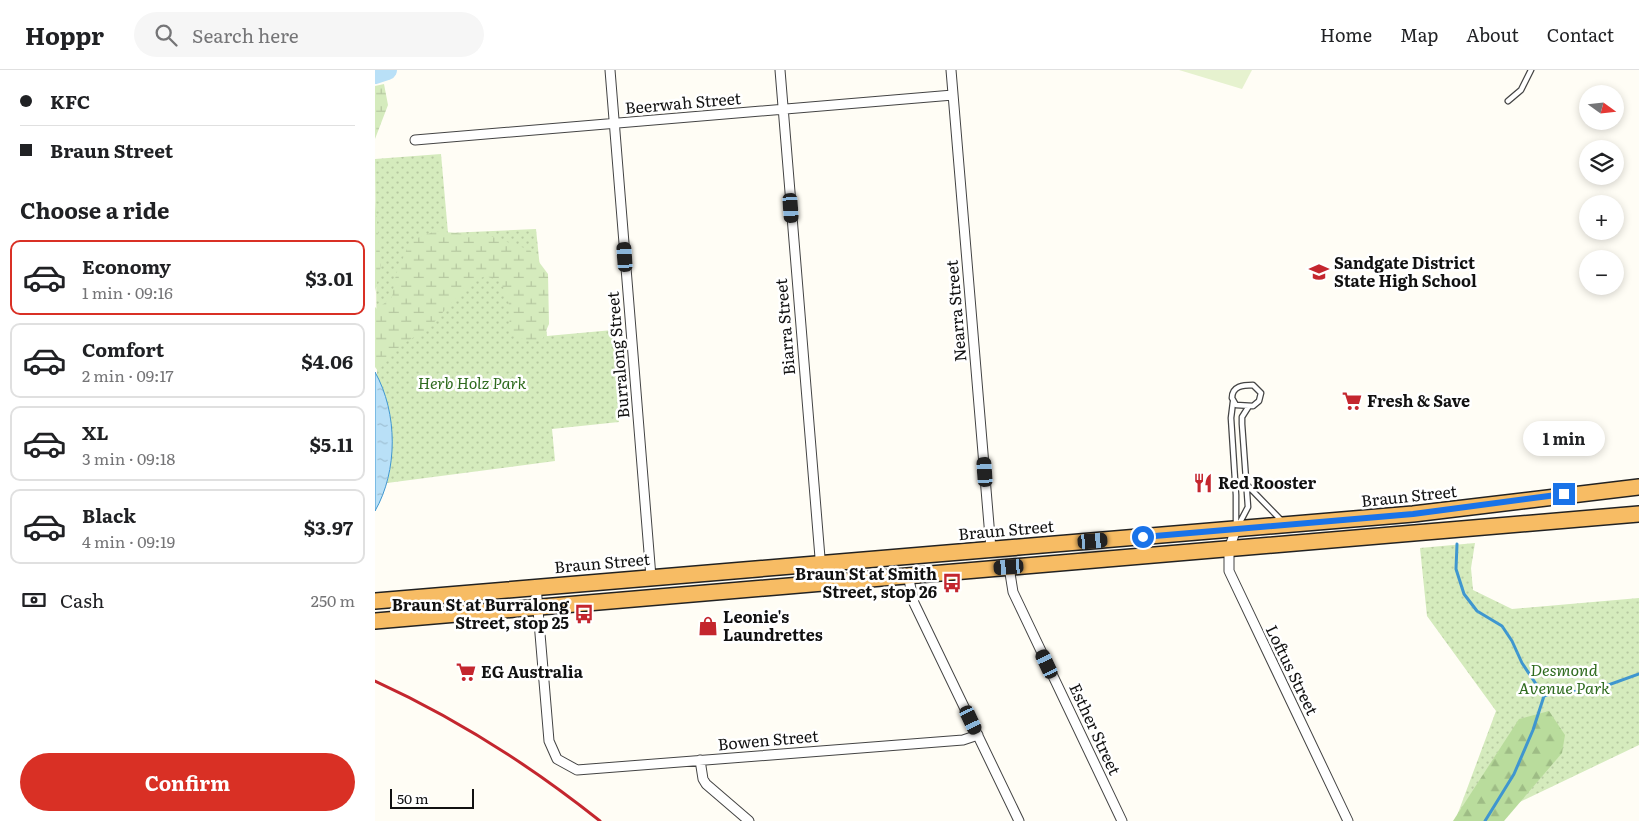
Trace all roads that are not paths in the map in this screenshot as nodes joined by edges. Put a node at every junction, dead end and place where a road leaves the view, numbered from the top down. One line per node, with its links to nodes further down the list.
1 (610, 70): 8 (street, Burralong Street)
2 (780, 70): 7 (street, Biarra Street)
3 (951, 70): 5 (street, Nearra Street)
4 (1531, 70): 6 (lane)
5 (953, 95): 7 (street, Beerwah Street); 17 (street, Nearra Street)
6 (1508, 101)
7 (783, 110): 8 (street, Beerwah Street); 19 (street, Biarra Street)
8 (614, 123): 9 (street, Beerwah Street); 22 (street, Burralong Street)
9 (415, 140)
10 (1233, 402): 11 (lane); 11 (lane); 16 (lane)
11 (1249, 406): 12 (lane)
12 (1247, 486): 15 (lane); 16 (lane)
13 (1639, 487): 15 (highway, Braun Street)
14 (1639, 514): 18 (highway)
15 (1288, 525): 16 (highway, Braun Street)
16 (1236, 529): 17 (highway, Braun Street); 18 (street, Loftus Street)
17 (991, 549): 19 (highway, Braun Street)
18 (1229, 549): 20 (highway); 33 (street, Loftus Street)
19 (820, 562): 22 (highway, Braun Street); 23 (street, Biarra Street)
20 (1009, 567): 21 (highway); 32 (street, Esther Street)
21 (909, 575): 23 (highway); 28 (street)
22 (651, 577): 24 (highway, Braun Street)
23 (822, 582): 26 (highway)
24 (536, 586): 25 (highway, Braun Street); 26 (street)
25 (375, 601)
26 (538, 606): 27 (highway); 29 (street, Bowen Street)
27 (375, 621)
28 (978, 735): 29 (street, Bowen Street); 31 (street)
29 (700, 760): 30 (street)
30 (749, 821)
31 (1019, 821)
32 (1122, 821)
33 (1348, 821)

